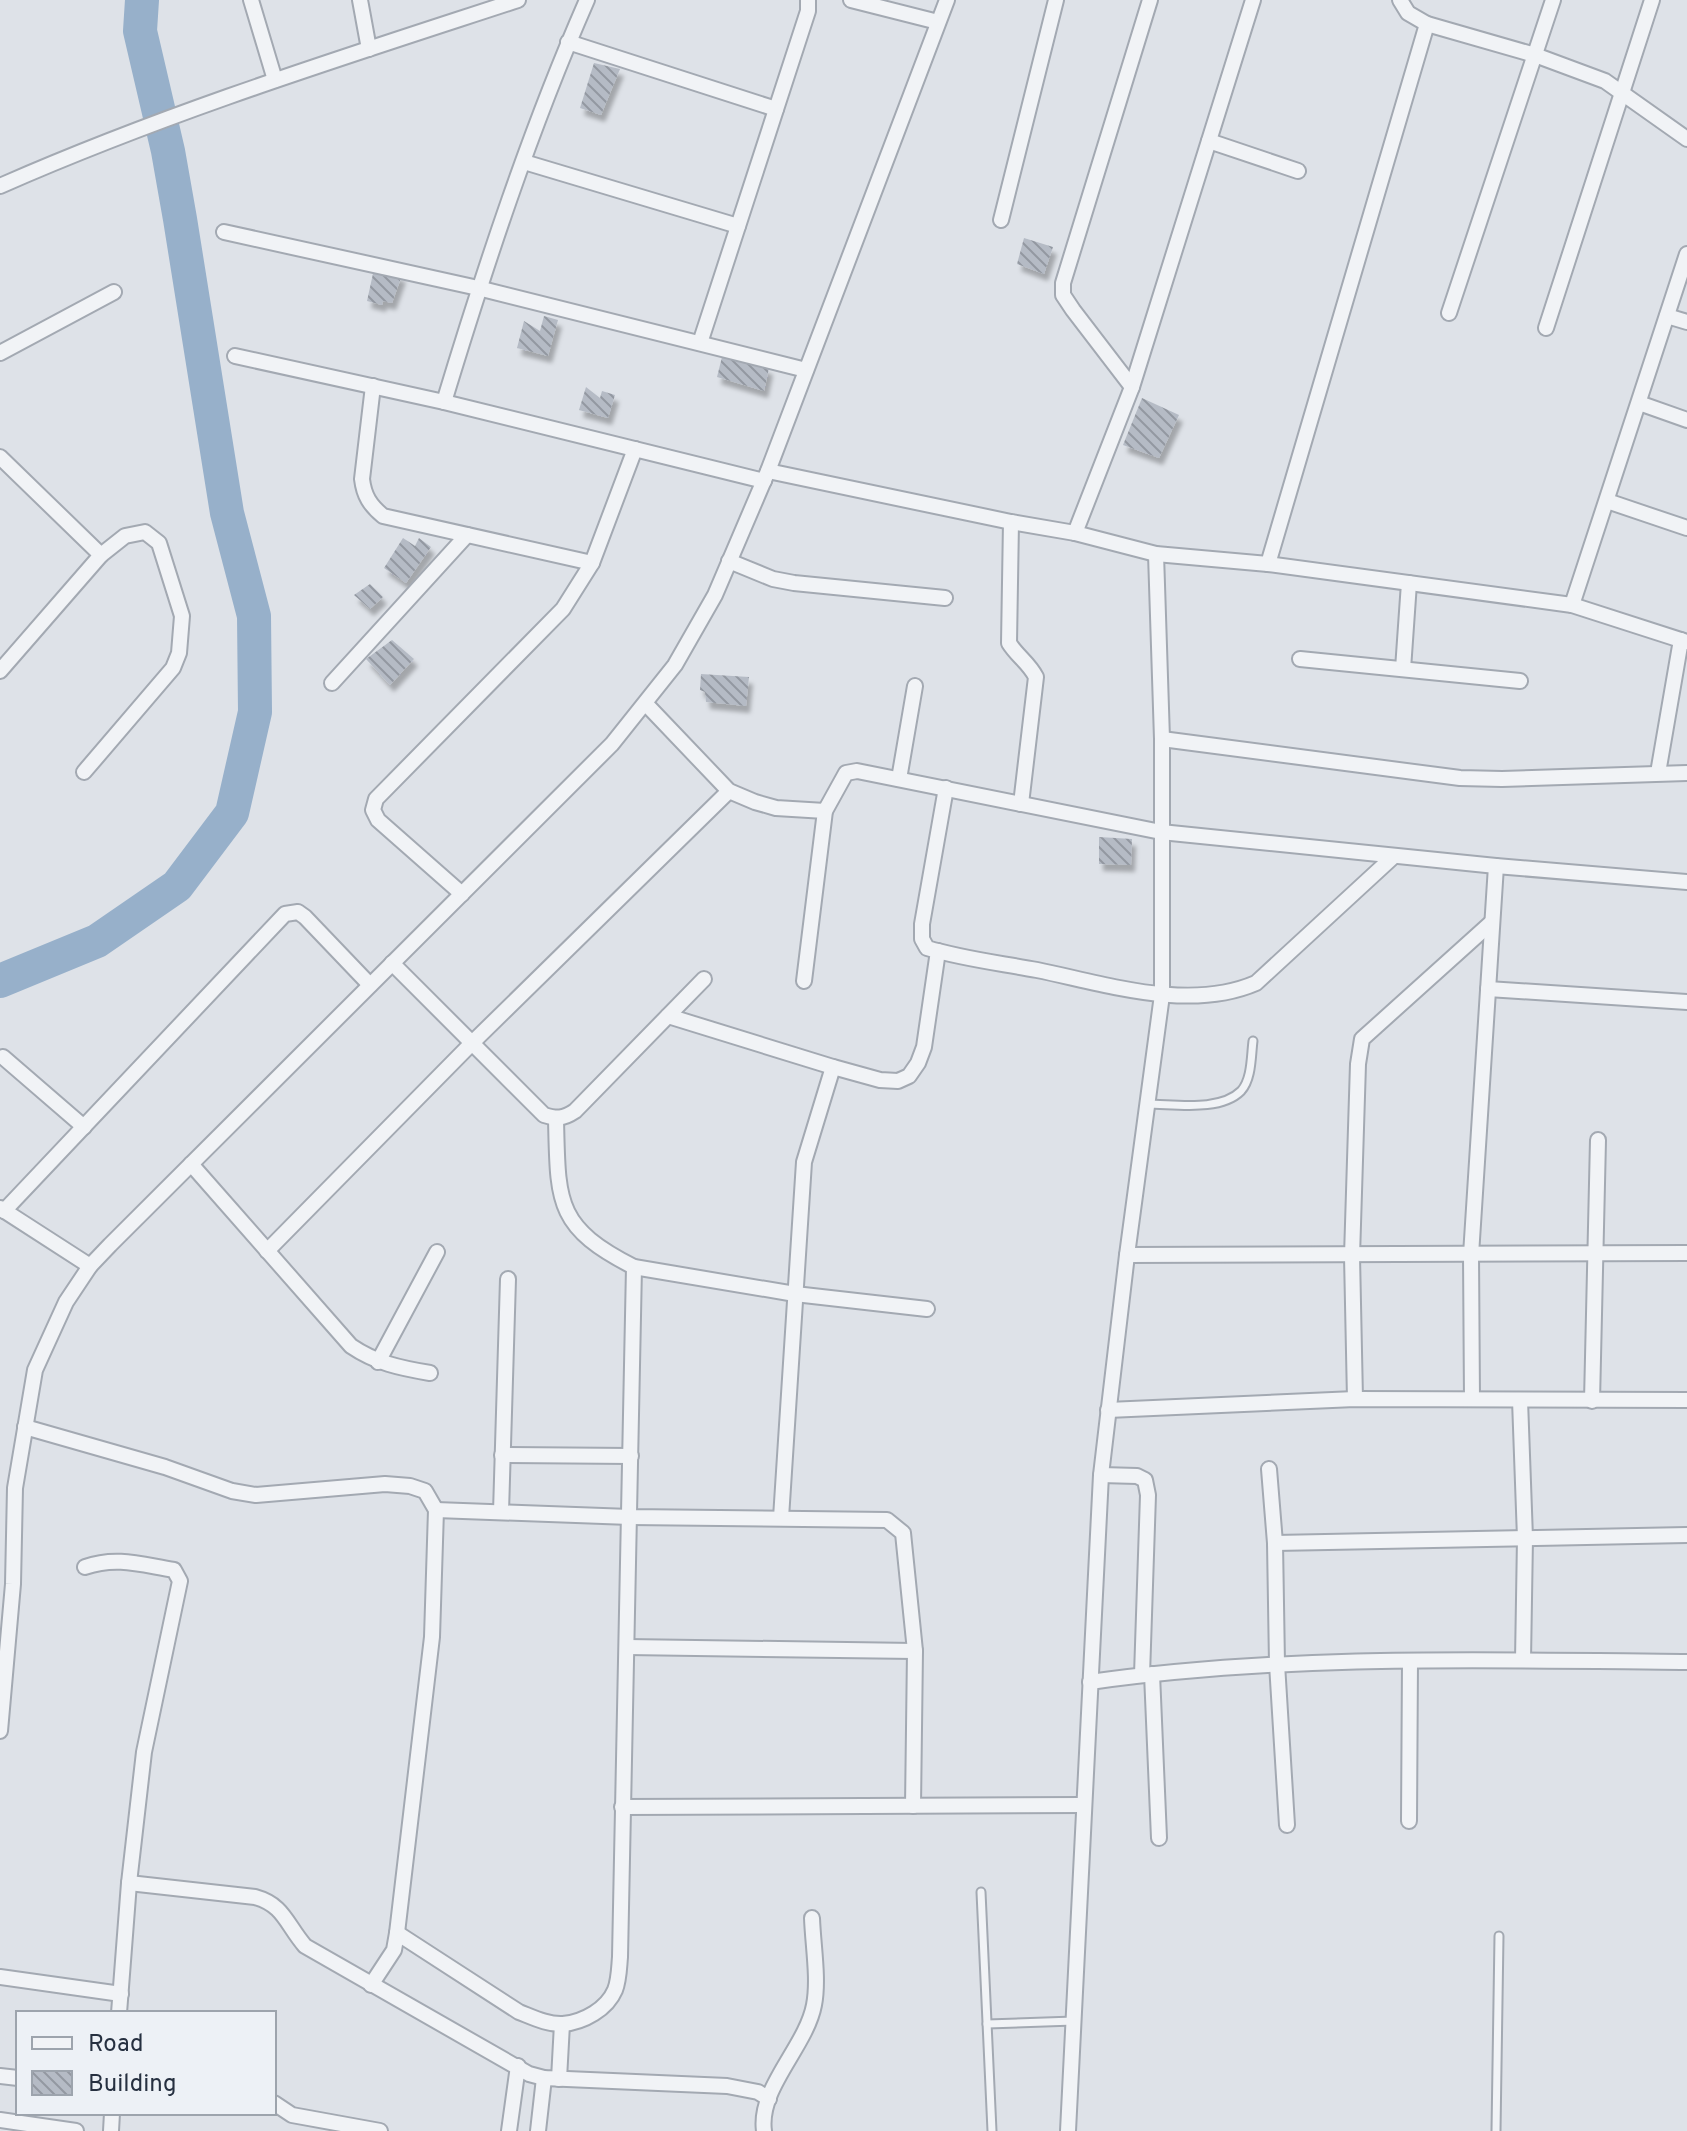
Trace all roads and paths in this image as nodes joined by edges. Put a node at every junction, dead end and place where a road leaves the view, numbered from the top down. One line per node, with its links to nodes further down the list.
1 (251, 0): 19 (street)
2 (360, 0): 17 (street)
3 (518, 0): 17 (street)
4 (587, 0): 16 (street)
5 (808, 0): 21 (street)
6 (851, 0): 14 (street)
7 (947, 0): 14 (street)
8 (1056, 0): 27 (street)
9 (1150, 0): 42 (street)
10 (1253, 0): 23 (street)
11 (1400, 0): 15 (street)
12 (1553, 0): 18 (street)
13 (1652, 0): 20 (street)
14 (938, 22): 40 (street)
15 (1427, 24): 18 (street); 58 (street)
16 (568, 42): 21 (street); 24 (street)
17 (369, 49): 19 (street)
18 (1535, 55): 20 (street); 33 (street)
19 (275, 80): 26 (street)
20 (1623, 93): 22 (street); 36 (street)
21 (776, 109): 28 (street)
22 (1687, 139)
23 (1209, 141): 25 (street); 42 (street)
24 (524, 162): 28 (street); 31 (street)
25 (1298, 171)
26 (0, 186)
27 (1001, 220)
28 (738, 226): 37 (street)
29 (224, 232): 31 (street)
30 (1687, 254): 34 (street)
31 (478, 288): 37 (street); 43 (street)
32 (114, 292): 38 (street)
33 (1449, 313)
34 (1667, 316): 35 (street); 44 (street)
35 (1687, 322)
36 (1546, 328)
37 (700, 343): 40 (street)
38 (0, 353)
39 (235, 356): 41 (street)
40 (806, 370): 48 (street)
41 (373, 386): 43 (street); 53 (street)
42 (1132, 387): 52 (street)
43 (444, 402): 46 (street)
44 (1639, 403): 45 (street); 49 (street)
45 (1687, 420)
46 (635, 449): 48 (street); 57 (street)
47 (0, 457): 55 (street)
48 (766, 476): 50 (street); 56 (street)
49 (1607, 501): 51 (street); 61 (street)
50 (1011, 522): 52 (street); 77 (street)
51 (1687, 528)
52 (1075, 533): 54 (street)
53 (467, 535): 57 (street); 67 (street)
54 (1156, 554): 58 (street); 70 (street)
55 (101, 555): 65 (street); 71 (street)
56 (729, 561): 60 (street); 69 (street)
57 (592, 563): 83 (street)
58 (1268, 564): 59 (street)
59 (1409, 583): 61 (street); 64 (street)
60 (945, 598)
61 (1572, 605): 62 (street)
62 (1684, 641): 72 (street)
63 (1300, 659): 64 (street)
64 (1403, 669): 66 (street)
65 (0, 671)
66 (1520, 681)
67 (332, 683)
68 (915, 686): 74 (street)
69 (646, 704): 76 (street); 83 (street)
70 (1162, 739): 72 (street); 79 (street)
71 (84, 772)
72 (1658, 773): 73 (street)
73 (1687, 773)
74 (899, 779): 75 (street); 78 (street)
75 (946, 788): 77 (street); 85 (street)
76 (729, 791): 78 (street); 95 (street)
77 (1021, 804): 79 (street)
78 (825, 811): 88 (street)
79 (1161, 832): 80 (street); 91 (street)
80 (1394, 856): 81 (street); 91 (street)
81 (1496, 866): 82 (street); 84 (street)
82 (1687, 882)
83 (462, 894): 86 (street)
84 (1492, 922): 90 (street); 110 (street)
85 (938, 951): 91 (street); 97 (street)
86 (392, 963): 89 (street); 95 (street)
87 (704, 979): 93 (street)
88 (804, 981)
89 (370, 985): 100 (street); 102 (street)
90 (1488, 989): 92 (street); 109 (street)
91 (1162, 995): 98 (street)
92 (1687, 1002)
93 (668, 1016): 97 (street); 99 (street)
94 (1253, 1041): 98 (lane)
95 (472, 1043): 99 (street); 104 (street)
96 (3, 1057): 100 (street)
97 (833, 1067): 114 (street)
98 (1147, 1104): 108 (street)
99 (556, 1119): 112 (street)
100 (84, 1127): 103 (street)
101 (1598, 1140): 107 (street)
102 (191, 1164): 104 (street); 111 (street)
103 (2, 1209): 111 (street)
104 (267, 1251): 116 (street)
105 (437, 1252): 116 (street)
106 (1687, 1253): 107 (street)
107 (1594, 1254): 109 (street); 122 (street)
108 (1127, 1255): 110 (street); 123 (street)
109 (1471, 1255): 110 (street); 119 (street)
110 (1352, 1256): 118 (street)
111 (90, 1266): 124 (street)
112 (634, 1267): 114 (street); 126 (street)
113 (508, 1279): 125 (street)
114 (795, 1294): 115 (street); 132 (street)
115 (927, 1309)
116 (378, 1362): 117 (street)
117 (430, 1373)
118 (1355, 1399): 119 (street); 123 (street)
119 (1472, 1399): 120 (street)
120 (1520, 1400): 122 (street); 134 (street)
121 (1687, 1400): 122 (street)
122 (1592, 1401)
123 (1108, 1410): 128 (street)
124 (25, 1427): 129 (street); 145 (street)
125 (502, 1455): 126 (street); 130 (street)
126 (631, 1456): 131 (street)
127 (1269, 1469): 135 (street)
128 (1101, 1475): 143 (street); 144 (street)
129 (436, 1510): 130 (street); 155 (street)
130 (501, 1512): 131 (street)
131 (630, 1517): 132 (street); 137 (street)
132 (781, 1518): 138 (street)
133 (1687, 1535): 134 (street)
134 (1525, 1538): 135 (street); 139 (street)
135 (1275, 1543): 142 (street)
136 (85, 1567): 152 (street)
137 (627, 1647): 138 (street); 148 (street)
138 (915, 1651): 147 (street)
139 (1523, 1660): 140 (street); 141 (street)
140 (1410, 1662): 142 (street); 149 (street)
141 (1687, 1662)
142 (1277, 1664): 143 (street); 150 (street)
143 (1147, 1674): 144 (street); 151 (street)
144 (1090, 1682): 146 (street)
145 (0, 1731)
146 (1083, 1805): 147 (street); 161 (street)
147 (913, 1806): 148 (street)
148 (622, 1807): 162 (street)
149 (1409, 1821)
150 (1287, 1825)
151 (1159, 1838)
152 (129, 1883): 158 (street); 159 (street)
153 (981, 1892): 163 (lane)
154 (812, 1918): 166 (street)
155 (397, 1933): 158 (street); 162 (street)
156 (1499, 1936): 176 (lane)
157 (0, 1977): 159 (street)
158 (374, 1981): 164 (street)
159 (121, 1994): 160 (street)
160 (119, 2011)
161 (1074, 2021): 163 (lane); 175 (street)
162 (562, 2024): 165 (street)
163 (987, 2024): 174 (lane)
164 (518, 2066): 165 (street); 171 (street)
165 (554, 2076): 166 (street); 172 (street)
166 (771, 2094): 173 (street)
167 (276, 2104): 170 (street)
168 (0, 2120): 169 (street)
169 (76, 2131)
170 (380, 2131)
171 (509, 2131)
172 (538, 2131)
173 (764, 2131)
174 (992, 2131)
175 (1068, 2131)
176 (1496, 2131)

